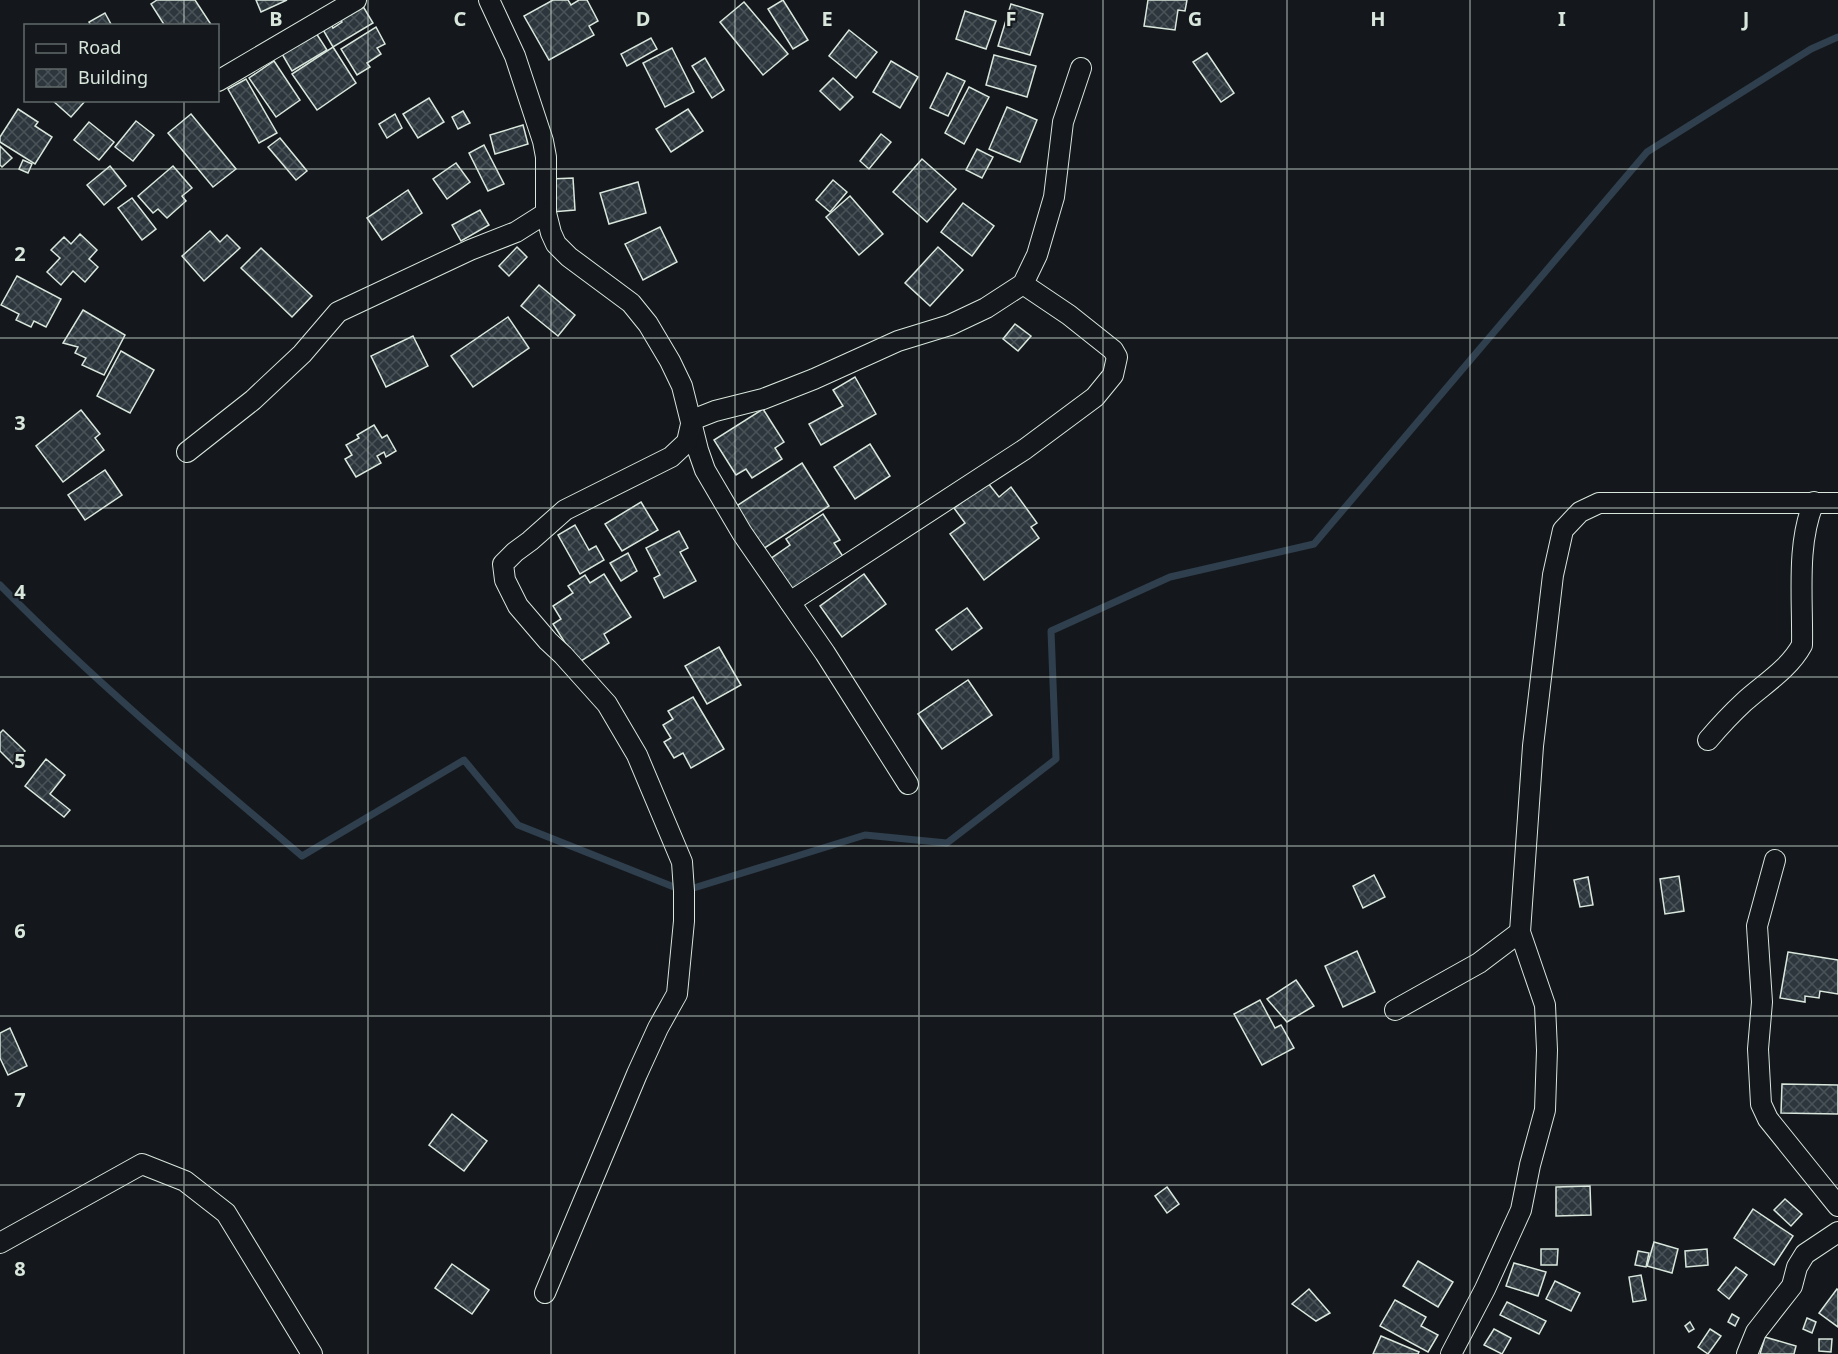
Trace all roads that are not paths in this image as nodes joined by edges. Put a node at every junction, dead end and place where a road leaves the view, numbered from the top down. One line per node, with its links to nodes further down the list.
1 (356, 0): 4 (street)
2 (489, 0): 5 (street)
3 (1081, 68): 6 (street)
4 (219, 80)
5 (546, 213): 7 (street); 8 (street)
6 (1023, 284): 7 (street); 11 (street)
7 (692, 420): 11 (street); 20 (street)
8 (187, 452)
9 (1814, 502): 10 (street); 12 (street); 15 (street)
10 (1838, 502)
11 (790, 602): 13 (street)
12 (1708, 740)
13 (908, 784)
14 (1775, 860): 17 (street)
15 (1520, 932): 16 (street); 22 (street)
16 (1395, 1010)
17 (1838, 1206)
18 (1838, 1232): 23 (street)
19 (0, 1243): 21 (street)
20 (545, 1293)
21 (312, 1354)
22 (1451, 1354)
23 (1747, 1354)

